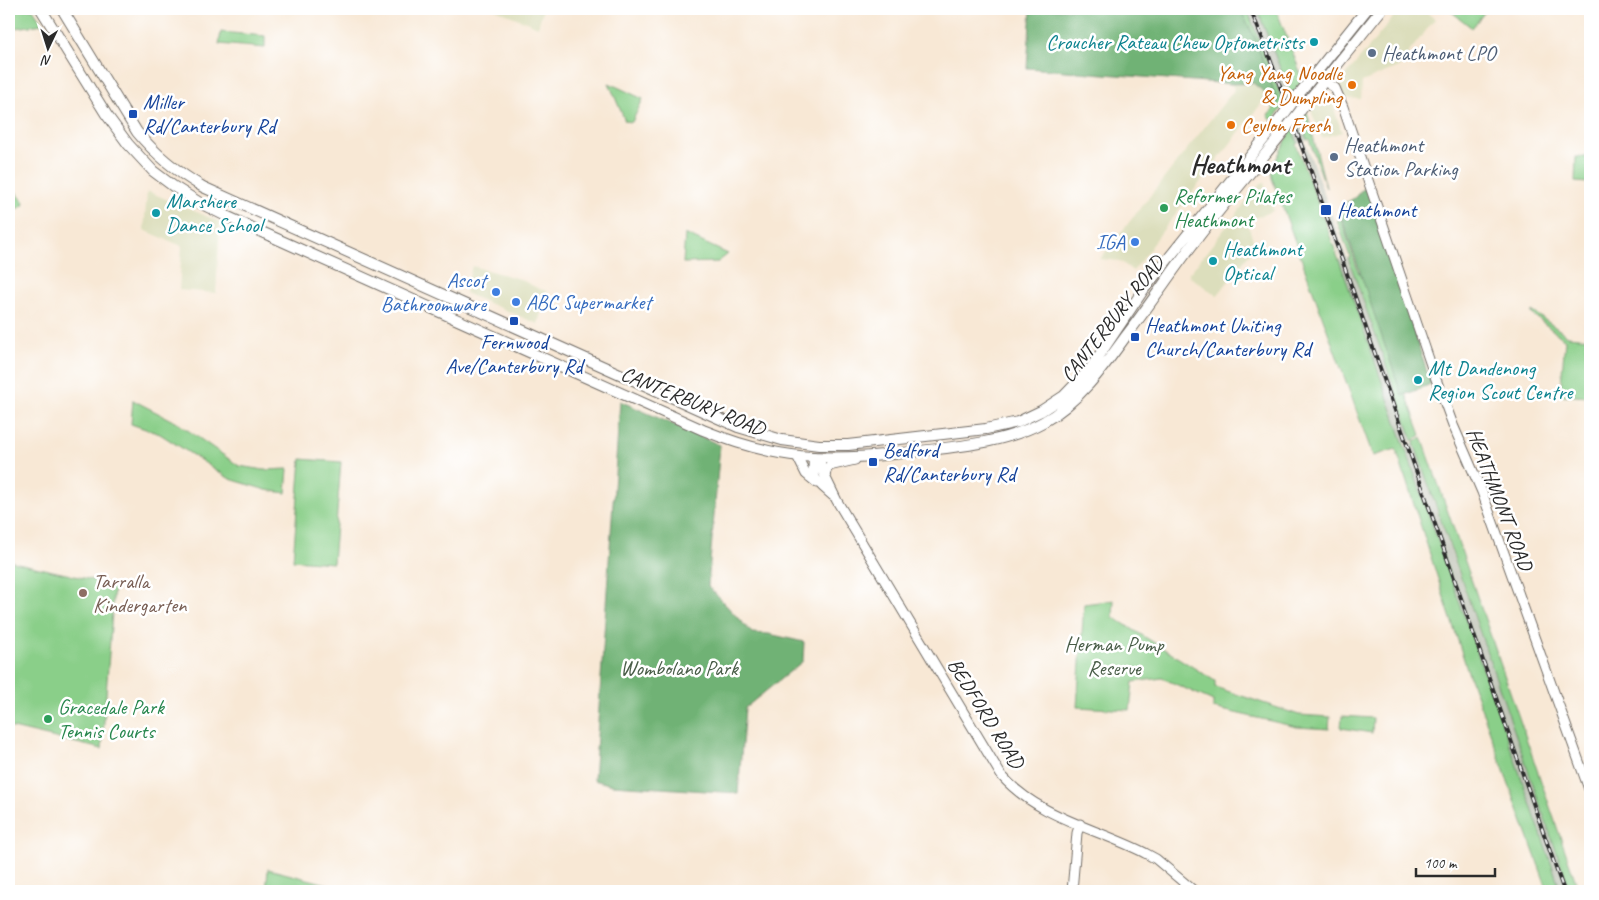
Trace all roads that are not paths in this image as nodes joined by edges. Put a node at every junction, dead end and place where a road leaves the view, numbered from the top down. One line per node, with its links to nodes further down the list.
1 (42, 9): 6 (main road, CANTERBURY ROAD)
2 (1382, 9): 5 (main road, CANTERBURY ROAD)
3 (1366, 11): 5 (main road); 8 (main road, CANTERBURY ROAD)
4 (64, 12): 6 (main road); 13 (main road, CANTERBURY ROAD)
5 (1374, 19): 7 (main road, CANTERBURY ROAD)
6 (51, 25): 14 (main road, CANTERBURY ROAD)
7 (1334, 69): 9 (main road, CANTERBURY ROAD); 10 (main road, HEATHMONT ROAD)
8 (1312, 78): 9 (main road); 11 (main road, CANTERBURY ROAD, bridge)
9 (1322, 83): 10 (main road); 12 (main road, CANTERBURY ROAD, bridge)
10 (1336, 91): 29 (main road, HEATHMONT ROAD)
11 (1269, 133): 12 (main road); 15 (main road, CANTERBURY ROAD)
12 (1281, 135): 15 (main road, CANTERBURY ROAD)
13 (229, 199): 14 (main road); 16 (main road, CANTERBURY ROAD)
14 (226, 216): 17 (main road, CANTERBURY ROAD)
15 (1208, 218): 18 (main road, CANTERBURY ROAD); 19 (main road, CANTERBURY ROAD)
16 (316, 238): 17 (main road); 20 (main road, CANTERBURY ROAD)
17 (308, 253): 21 (main road, CANTERBURY ROAD)
18 (1144, 289): 19 (main road); 22 (main road, CANTERBURY ROAD)
19 (1155, 297): 24 (main road, CANTERBURY ROAD)
20 (570, 351): 21 (main road); 22 (main road, CANTERBURY ROAD)
21 (564, 367): 23 (main road, CANTERBURY ROAD)
22 (819, 444): 25 (main road)
23 (797, 456): 25 (main road, CANTERBURY ROAD); 27 (main road, BEDFORD ROAD)
24 (872, 456): 25 (main road, CANTERBURY ROAD); 26 (main road)
25 (817, 458): 26 (main road, BEDFORD ROAD); 27 (main road)
26 (825, 477): 28 (main road, BEDFORD ROAD)
27 (817, 483): 28 (main road, BEDFORD ROAD)
28 (837, 501): 30 (main road, BEDFORD ROAD)
29 (1590, 792)
30 (1080, 824): 31 (main road); 32 (main road, BEDFORD ROAD)
31 (1072, 891)
32 (1194, 891)

